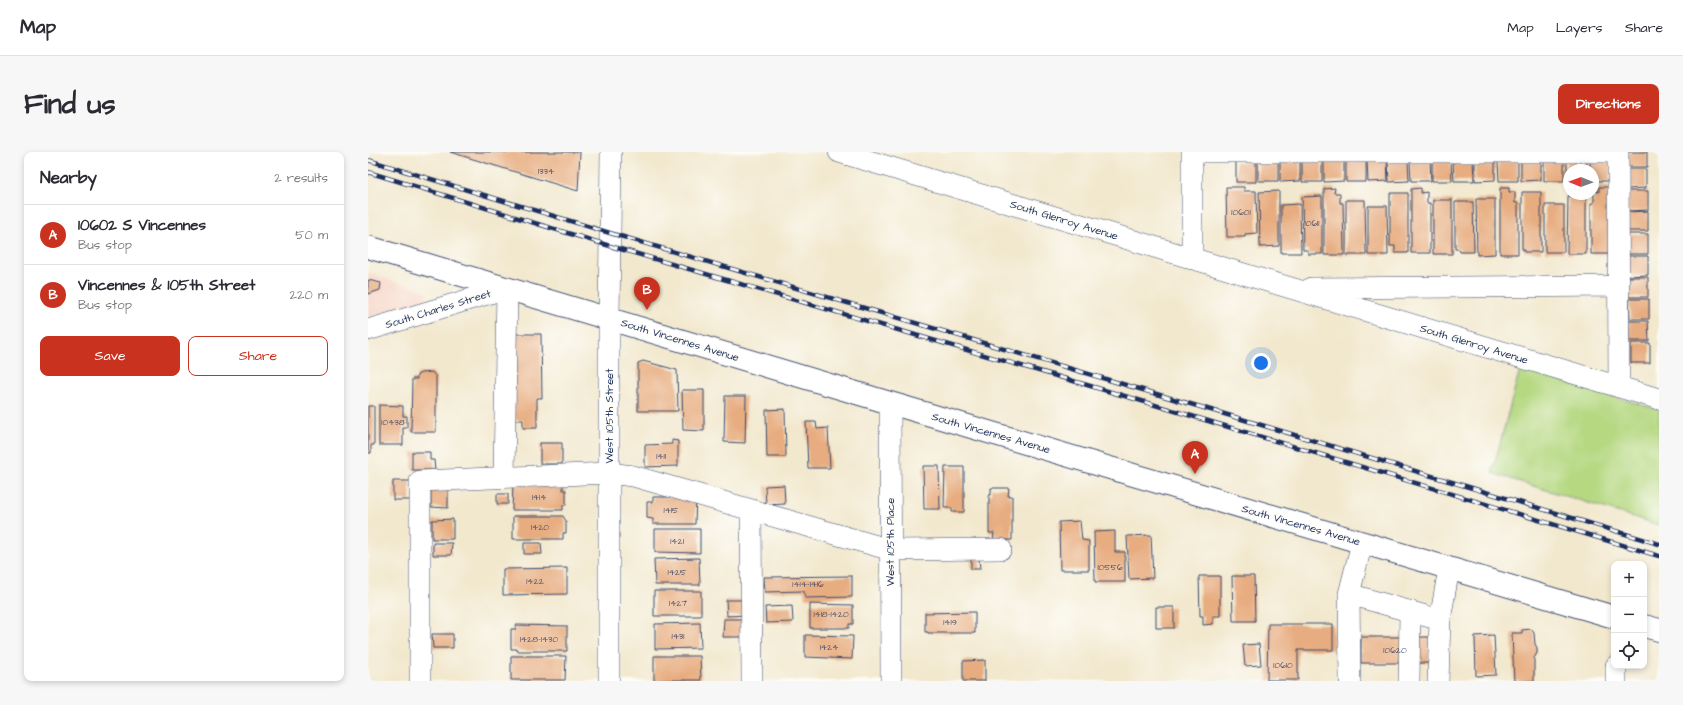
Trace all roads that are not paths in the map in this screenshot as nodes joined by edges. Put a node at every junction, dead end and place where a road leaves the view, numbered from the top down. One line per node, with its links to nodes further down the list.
1 (611, 152): 10 (street, West 105th Street)
2 (839, 152): 6 (street, South Glenroy Avenue)
3 (1192, 152): 4 (street); 6 (street)
4 (1618, 152): 7 (street)
5 (368, 247): 8 (main road, South Vincennes Avenue)
6 (1192, 259): 9 (street, South Glenroy Avenue)
7 (1618, 286): 9 (street, South Glenroy Avenue); 12 (street)
8 (507, 288): 10 (main road, South Vincennes Avenue); 11 (street, South Charles Street); 16 (street)
9 (1289, 288): 12 (street, South Glenroy Avenue)
10 (609, 318): 14 (main road, South Vincennes Avenue); 15 (street, West 105th Street)
11 (368, 330)
12 (1619, 387): 13 (street, South Glenroy Avenue)
13 (1659, 399)
14 (890, 403): 18 (main road, South Vincennes Avenue); 20 (street, West 105th Place)
15 (609, 473): 16 (street); 17 (street); 30 (street, West 105th Street)
16 (504, 477): 29 (street)
17 (751, 510): 20 (street); 31 (street)
18 (1362, 542): 21 (main road, South Vincennes Avenue); 22 (street)
19 (1001, 549): 20 (street)
20 (890, 550): 32 (street, West 105th Place)
21 (1449, 568): 24 (main road, South Vincennes Avenue); 25 (street)
22 (1349, 594): 23 (street); 33 (street)
23 (1410, 611): 25 (street); 34 (street)
24 (1611, 616)
25 (1440, 620): 35 (street)
26 (1647, 627): 27 (main road)
27 (1659, 630)
28 (1616, 669): 36 (street)
29 (420, 681)
30 (609, 681)
31 (752, 681)
32 (891, 681)
33 (1350, 681)
34 (1409, 681)
35 (1438, 681)
36 (1616, 681)

